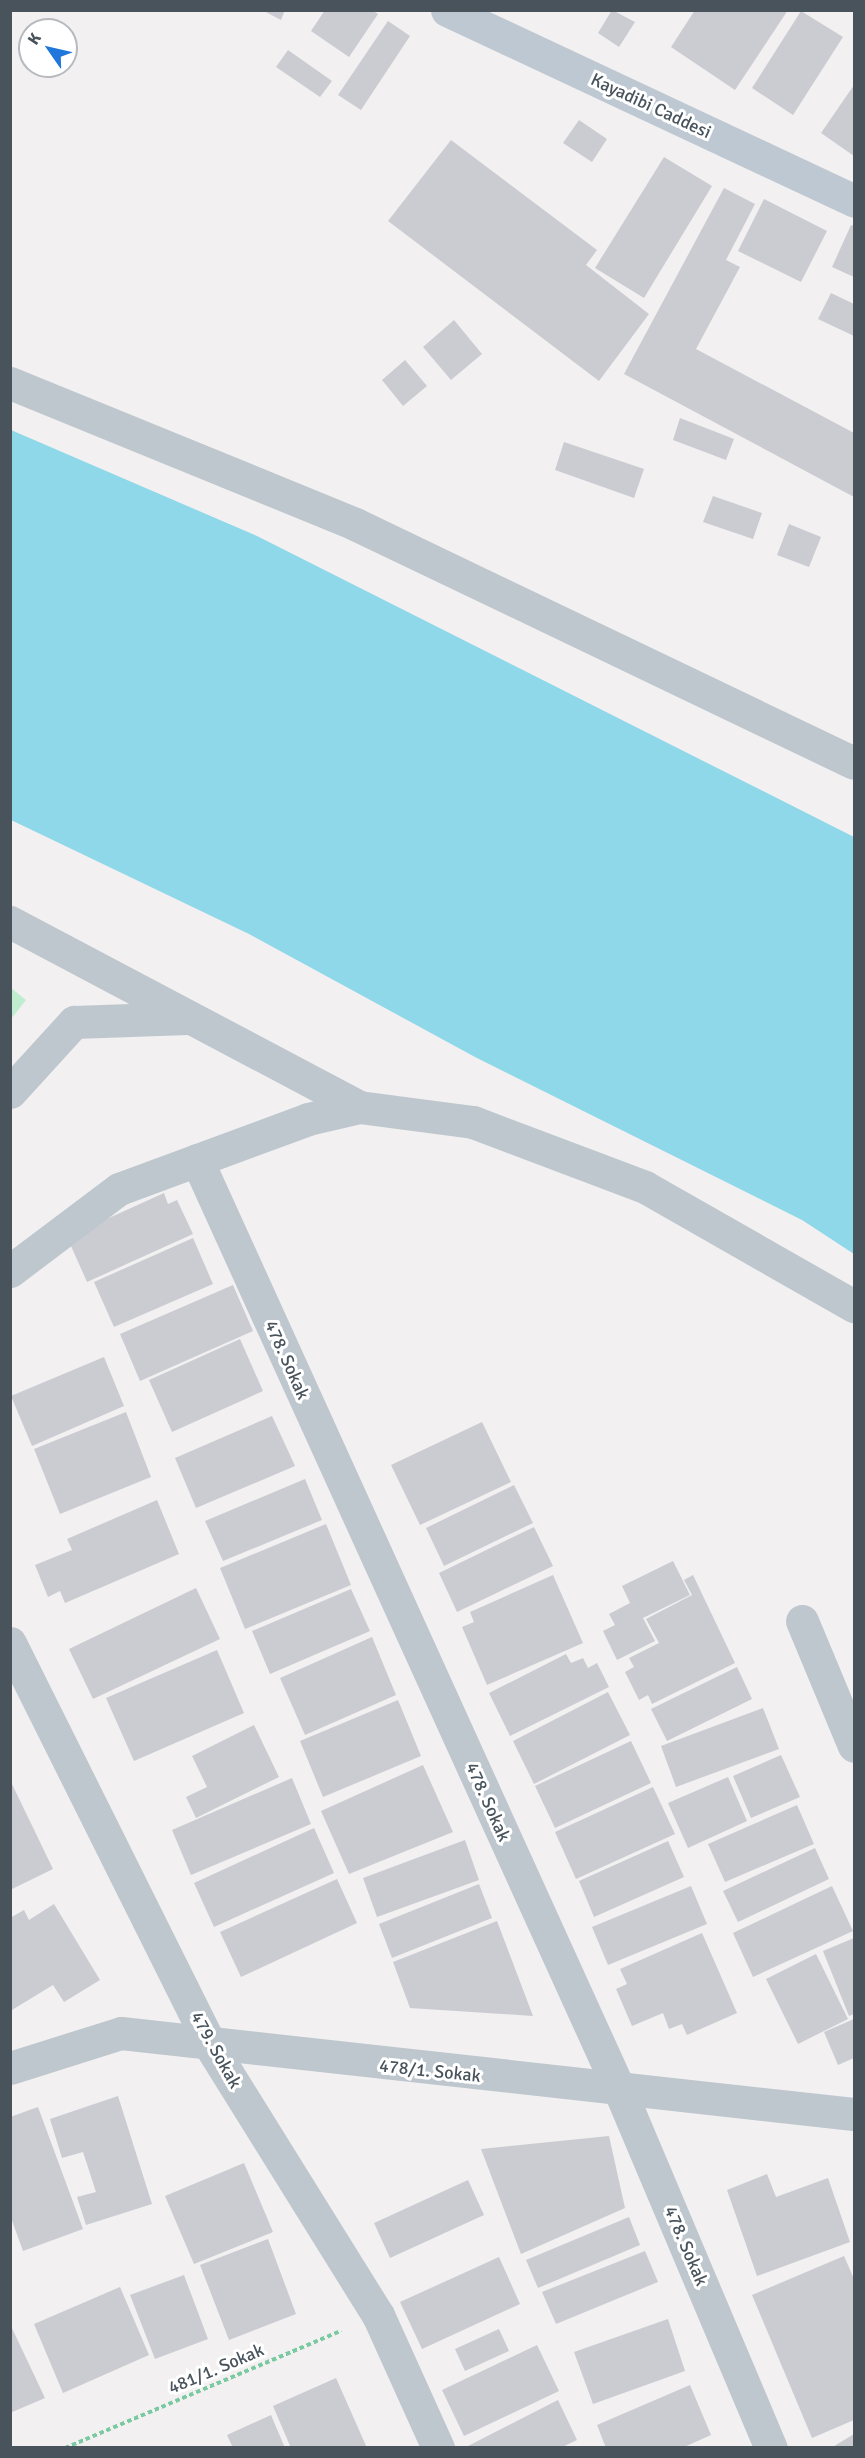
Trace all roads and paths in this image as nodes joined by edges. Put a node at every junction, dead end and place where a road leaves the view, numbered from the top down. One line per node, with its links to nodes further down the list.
1 (447, 10): 2 (street, Kayadibi Caddesi)
2 (855, 201)
3 (10, 383): 4 (street)
4 (855, 763)
5 (10, 922): 6 (street)
6 (191, 1018): 7 (street); 8 (street)
7 (10, 1092)
8 (359, 1107): 9 (street); 11 (street)
9 (197, 1161): 10 (street); 17 (street, 478. Sokak)
10 (10, 1270)
11 (855, 1306)
12 (802, 1621): 14 (street)
13 (10, 1643): 15 (street, 479. Sokak)
14 (855, 1746)
15 (211, 2047): 16 (street, 478/1. Sokak); 17 (street, 478/1. Sokak); 19 (street, 479. Sokak)
16 (10, 2068)
17 (620, 2091): 18 (street, 478/1. Sokak); 22 (street, 478. Sokak)
18 (855, 2114)
19 (378, 2315): 20 (path, 481/1. Sokak); 21 (street, 479. Sokak)
20 (65, 2448)
21 (438, 2448)
22 (771, 2448)

